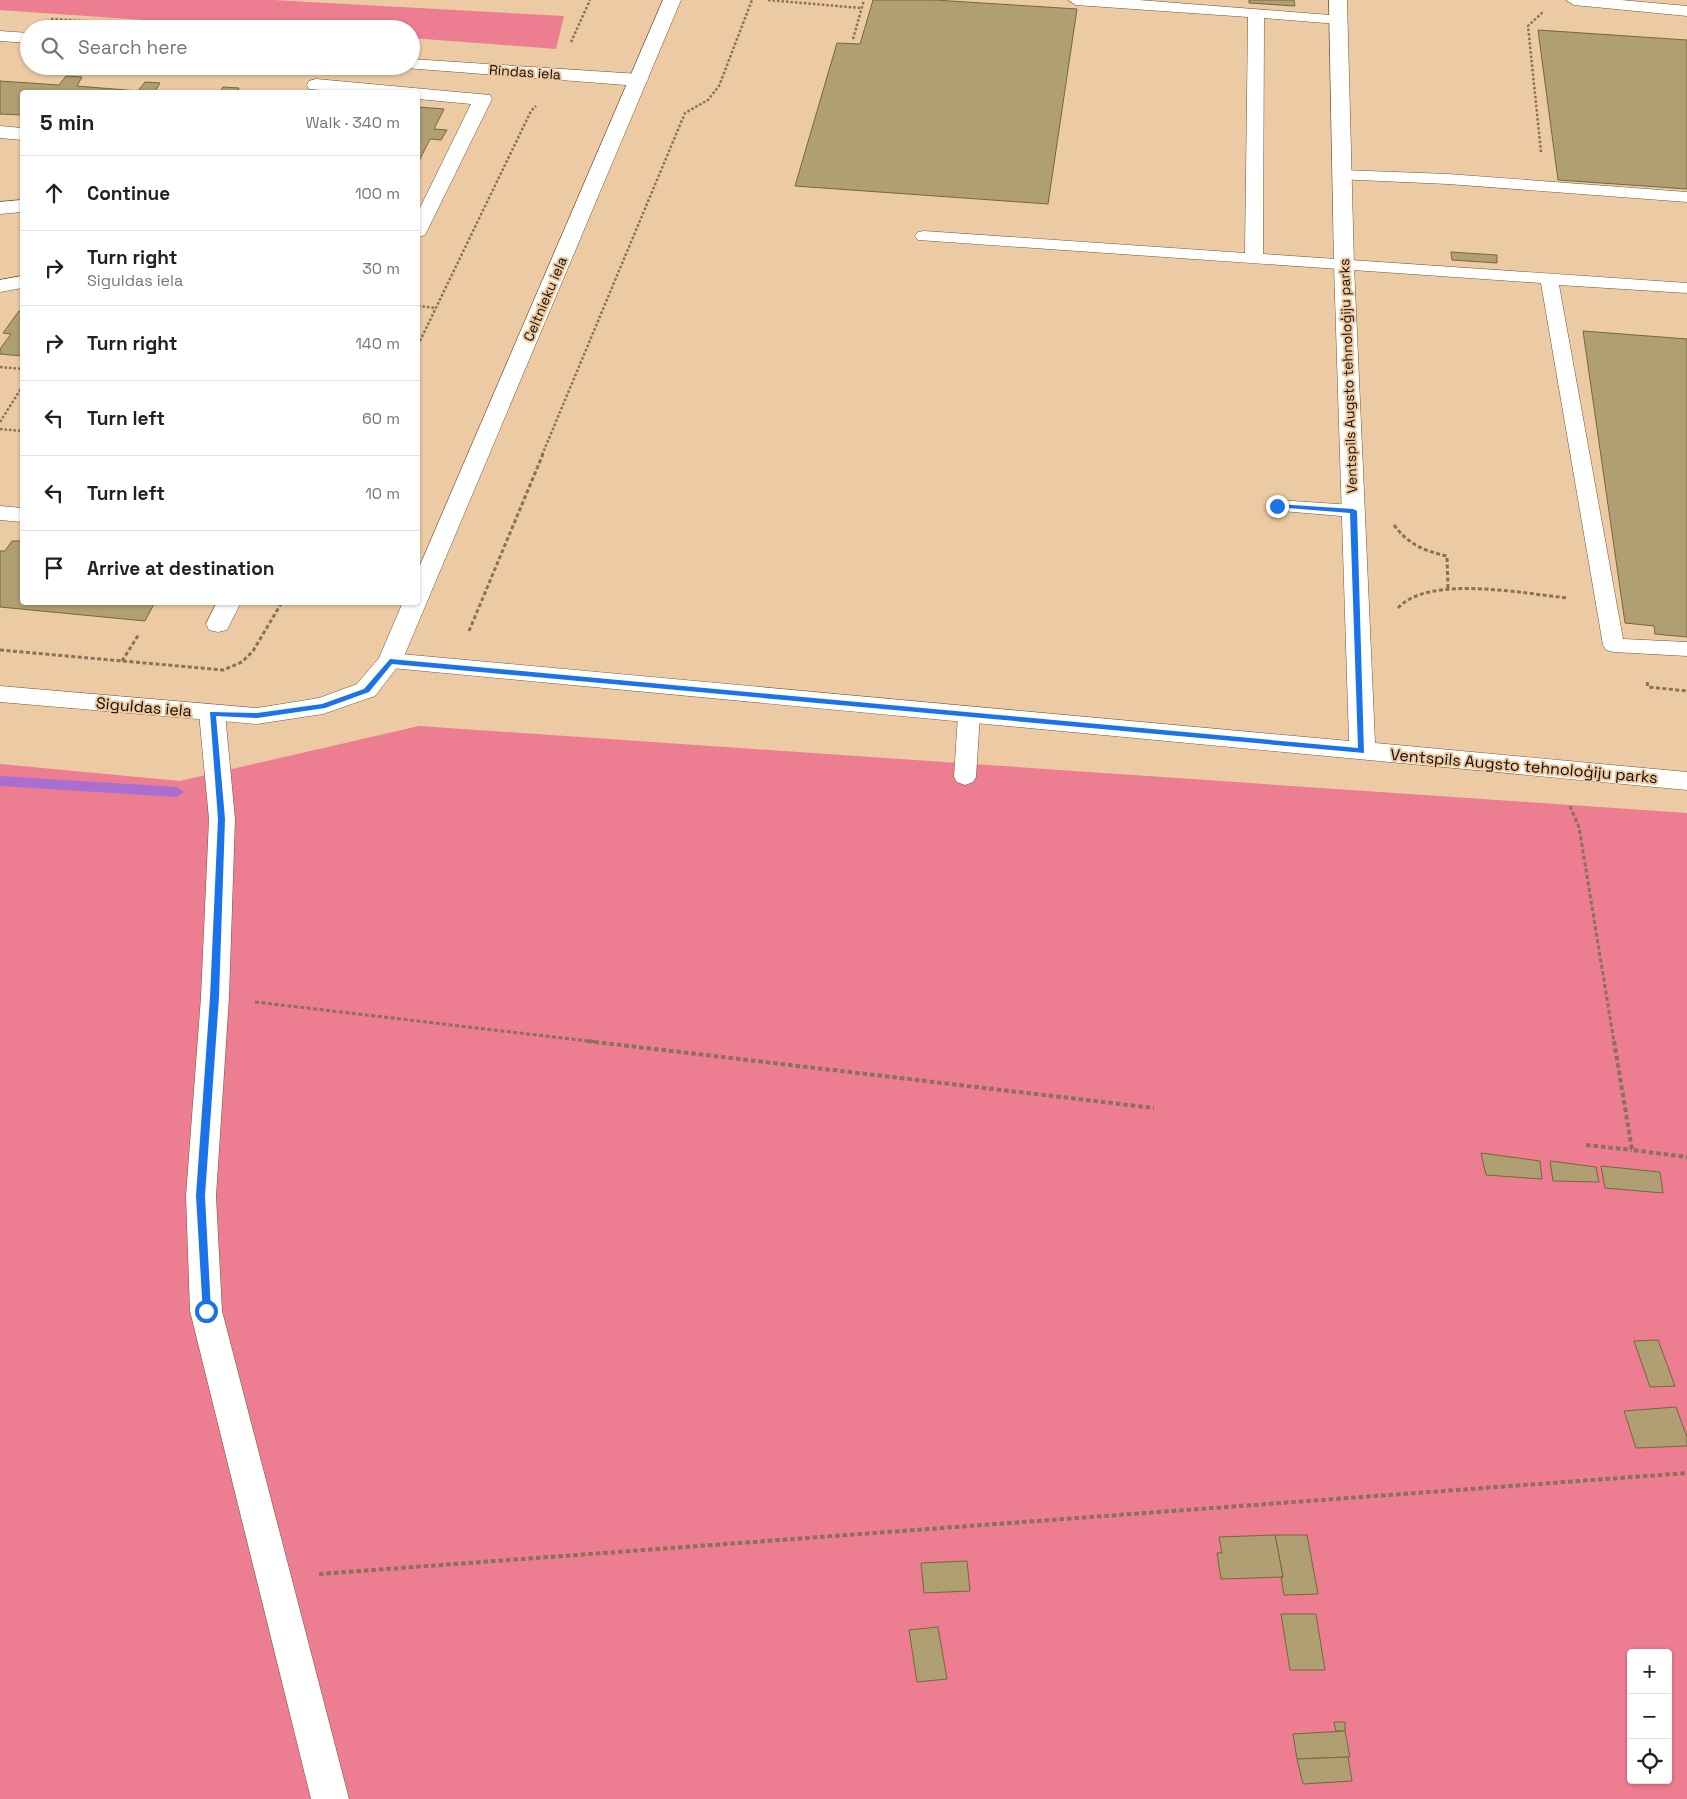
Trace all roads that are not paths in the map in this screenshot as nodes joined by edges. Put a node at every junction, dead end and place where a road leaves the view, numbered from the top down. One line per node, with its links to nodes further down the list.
1 (672, 0): 11 (street, Celtnieku iela)
2 (1076, 0): 6 (lane)
3 (1574, 0): 5 (lane)
4 (1338, 9): 6 (lane); 17 (street, Ventspils Augsto tehnoloģiju parks)
5 (1687, 11)
6 (1256, 12): 23 (lane)
7 (0, 36): 8 (street)
8 (20, 37)
9 (420, 65): 11 (street, Rindas iela)
10 (322, 75): 12 (street)
11 (640, 80): 33 (street, Celtnieku iela)
12 (314, 89): 13 (street)
13 (345, 90)
14 (420, 93): 21 (street)
15 (0, 132): 16 (street)
16 (20, 134)
17 (1342, 175): 19 (lane); 24 (street, Ventspils Augsto tehnoloģiju parks)
18 (20, 191): 20 (street)
19 (1687, 197)
20 (11, 207)
21 (420, 227)
22 (924, 236): 23 (lane)
23 (1254, 258): 24 (lane)
24 (1344, 265): 25 (lane); 30 (street, Ventspils Augsto tehnoloģiju parks)
25 (1549, 278): 28 (lane); 37 (lane)
26 (20, 282): 27 (street)
27 (0, 286)
28 (1687, 288)
29 (1277, 506): 30 (lane)
30 (1353, 511): 42 (street, Ventspils Augsto tehnoloģiju parks)
31 (0, 513): 32 (street)
32 (20, 515)
33 (420, 592)
34 (228, 605): 36 (street)
35 (414, 605): 38 (street)
36 (218, 624)
37 (1687, 649)
38 (390, 661): 40 (street, Siguldas iela); 41 (street, Ventspils Augsto tehnoloģiju parks)
39 (0, 694): 40 (street, Siguldas iela)
40 (212, 714): 45 (street)
41 (969, 715): 42 (street, Ventspils Augsto tehnoloģiju parks); 43 (lane)
42 (1362, 751): 44 (street, Ventspils Augsto tehnoloģiju parks)
43 (965, 777)
44 (1687, 781)
45 (330, 1799)

